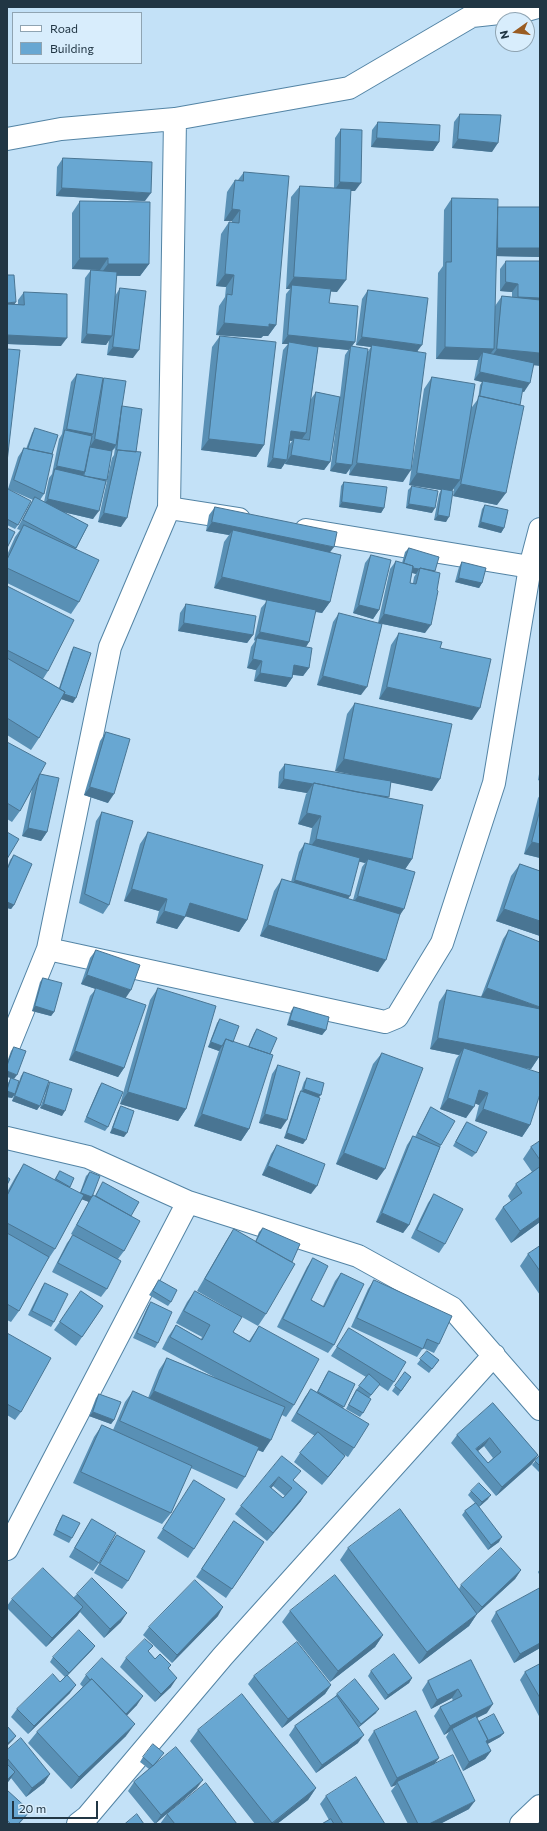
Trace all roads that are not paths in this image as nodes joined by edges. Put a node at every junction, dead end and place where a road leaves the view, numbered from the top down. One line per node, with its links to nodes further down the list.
1 (538, 7): 2 (street)
2 (175, 119): 3 (street); 4 (street)
3 (7, 139)
4 (169, 508): 5 (street); 9 (street)
5 (255, 522)
6 (287, 527): 8 (street)
7 (540, 529): 8 (street)
8 (530, 567): 9 (street)
9 (48, 948): 10 (street)
10 (7, 1050)
11 (7, 1138): 12 (street)
12 (188, 1202): 13 (street); 15 (street)
13 (494, 1355): 14 (street); 17 (street)
14 (540, 1409)
15 (7, 1549)
16 (540, 1806): 18 (street)
17 (78, 1824)
18 (521, 1824)

